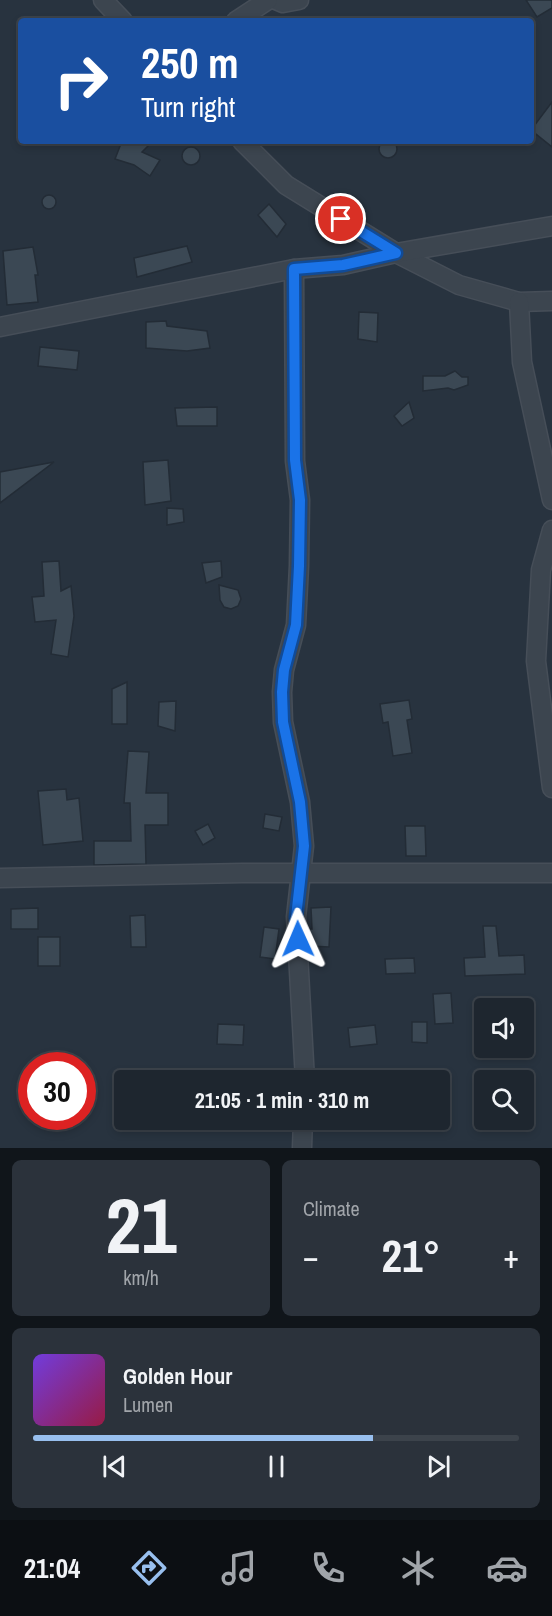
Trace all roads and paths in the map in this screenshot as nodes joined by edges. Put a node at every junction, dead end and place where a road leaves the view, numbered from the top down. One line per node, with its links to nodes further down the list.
1 (103, 0): 5 (street)
2 (268, 0): 6 (street)
3 (276, 0): 4 (street)
4 (299, 0)
5 (120, 18)
6 (241, 18)
7 (245, 144): 9 (street)
8 (552, 226): 9 (street)
9 (396, 253): 10 (street); 12 (street)
10 (294, 269): 13 (street); 19 (street)
11 (552, 301): 12 (street)
12 (519, 302): 14 (street)
13 (0, 327)
14 (552, 500)
15 (552, 530): 16 (street)
16 (545, 640): 17 (street)
17 (552, 788)
18 (552, 873): 19 (street)
19 (301, 874): 20 (street); 21 (street)
20 (0, 877)
21 (304, 1070)
22 (303, 1130): 23 (street)
23 (302, 1148)

